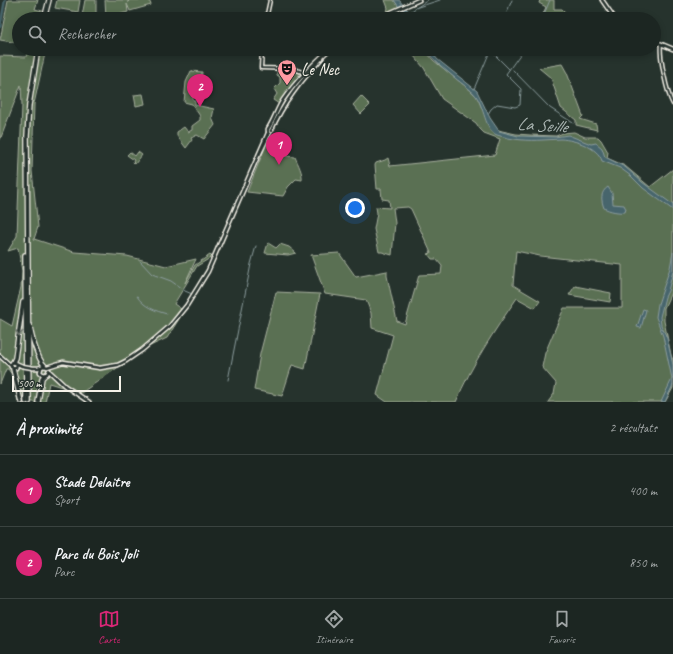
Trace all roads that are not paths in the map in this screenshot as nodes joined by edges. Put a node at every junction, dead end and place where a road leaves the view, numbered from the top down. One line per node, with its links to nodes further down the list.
1 (48, 0): 5 (highway)
2 (270, 0): 6 (street)
3 (419, 0): 7 (main road)
4 (602, 0): 8 (main road)
5 (44, 12)
6 (267, 12)
7 (393, 12)
8 (610, 12)
9 (661, 44): 10 (main road); 16 (street)
10 (673, 49)
11 (36, 56): 17 (highway)
12 (36, 56): 18 (highway)
13 (262, 56): 15 (street)
14 (322, 56): 15 (main road)
15 (305, 74): 22 (main road)
16 (673, 104)
17 (25, 280): 20 (highway, one-way to 20); 27 (highway)
18 (28, 316): 22 (highway); 27 (highway)
19 (0, 356): 20 (main road)
20 (14, 365): 21 (main road, bridge); 26 (highway)
21 (34, 368): 22 (main road); 23 (main road)
22 (46, 368): 23 (main road); 24 (main road); 25 (main road)
23 (40, 372): 24 (main road)
24 (46, 375): 25 (main road); 28 (highway)
25 (65, 386): 29 (main road)
26 (21, 402)
27 (27, 402)
28 (38, 402)
29 (89, 402)

